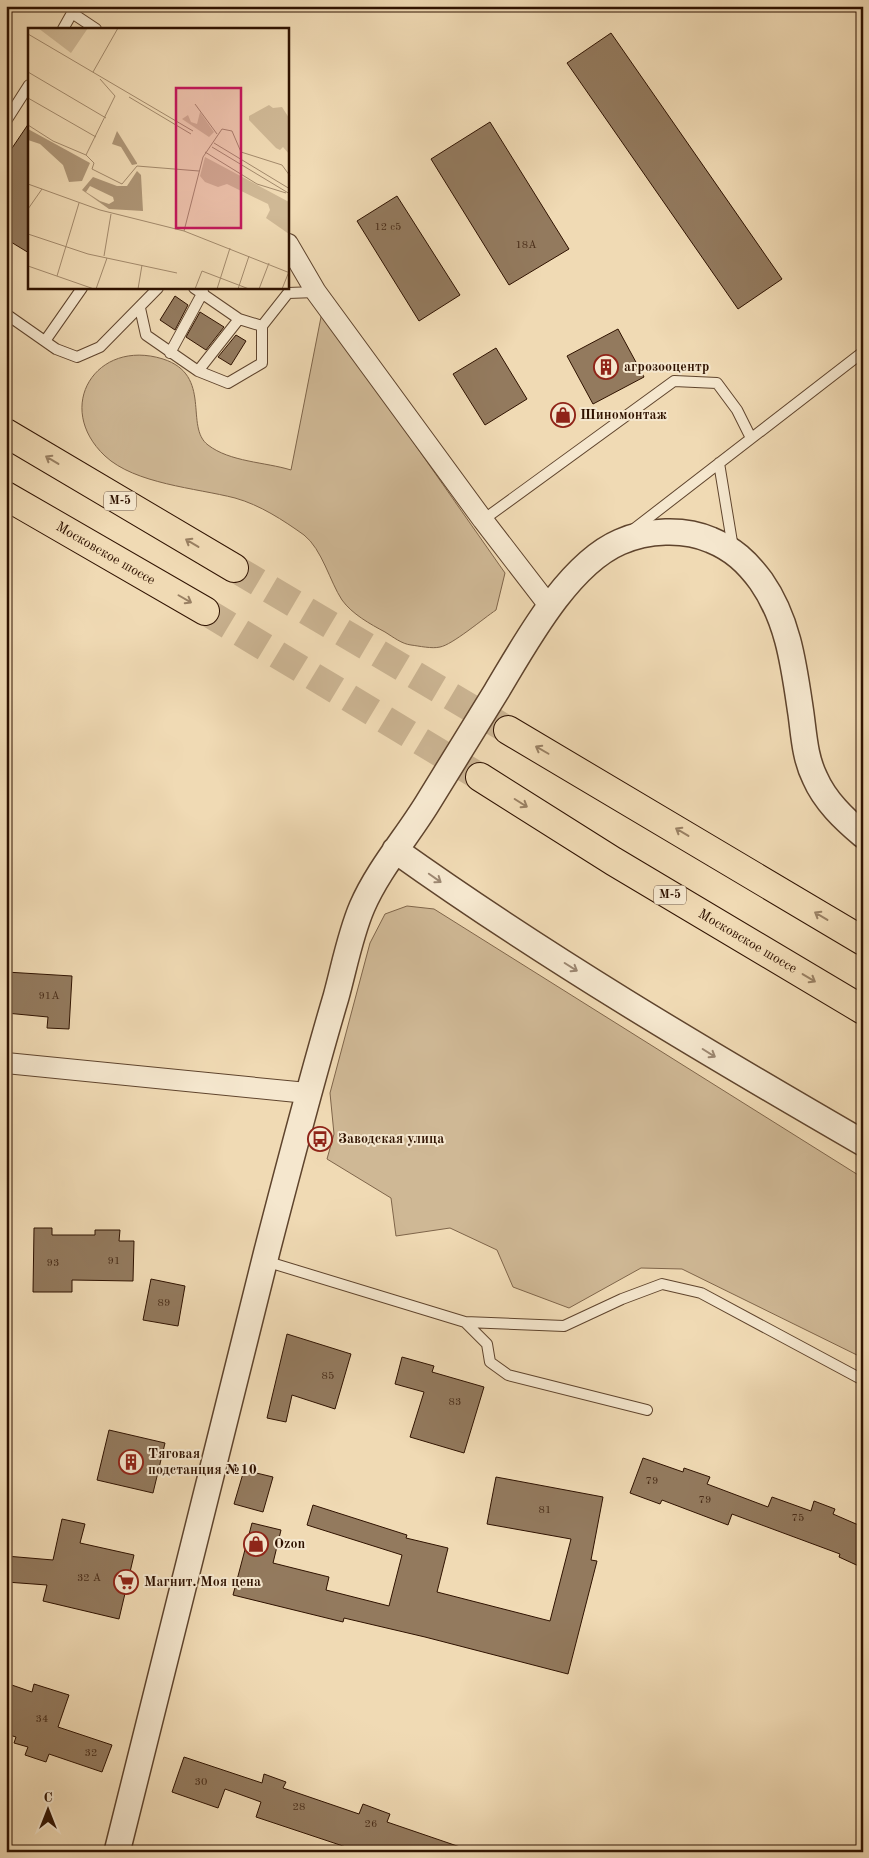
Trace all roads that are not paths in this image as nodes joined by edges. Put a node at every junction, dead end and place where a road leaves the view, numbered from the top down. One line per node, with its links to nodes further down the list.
1 (64, 28): 2 (lane)
2 (94, 28)
3 (28, 87): 4 (lane)
4 (6, 121)
5 (289, 246): 9 (street)
6 (81, 289): 14 (lane)
7 (157, 289): 10 (lane)
8 (198, 290): 12 (lane); 16 (lane)
9 (316, 292): 13 (lane); 22 (street)
10 (140, 308): 14 (lane); 16 (lane)
11 (6, 314): 14 (lane)
12 (238, 319): 13 (lane); 17 (lane)
13 (262, 326): 17 (lane)
14 (45, 341)
15 (863, 352): 19 (lane)
16 (170, 353): 17 (lane)
17 (198, 371)
18 (6, 433): 25 (highway, М-5, one-way to 18)
19 (751, 438): 20 (lane); 22 (lane)
20 (719, 463): 23 (lane); 24 (lane)
21 (6, 496): 27 (highway, Московское шоссе, one-way to 27)
22 (483, 520): 26 (street)
23 (618, 542): 24 (street); 26 (street)
24 (734, 551): 30 (street)
25 (234, 568)
26 (550, 607): 31 (street)
27 (205, 611)
28 (508, 730): 32 (highway, one-way to 28)
29 (480, 777): 33 (highway, Московское шоссе / М-5, one-way to 33)
30 (863, 835)
31 (395, 850): 35 (street); 36 (street, one-way to 36)
32 (863, 941)
33 (863, 1010)
34 (6, 1063): 35 (street)
35 (307, 1093): 37 (street)
36 (863, 1143)
37 (265, 1261): 38 (lane); 41 (street)
38 (465, 1322): 39 (lane); 40 (lane)
39 (863, 1380)
40 (647, 1410)
41 (117, 1852)

